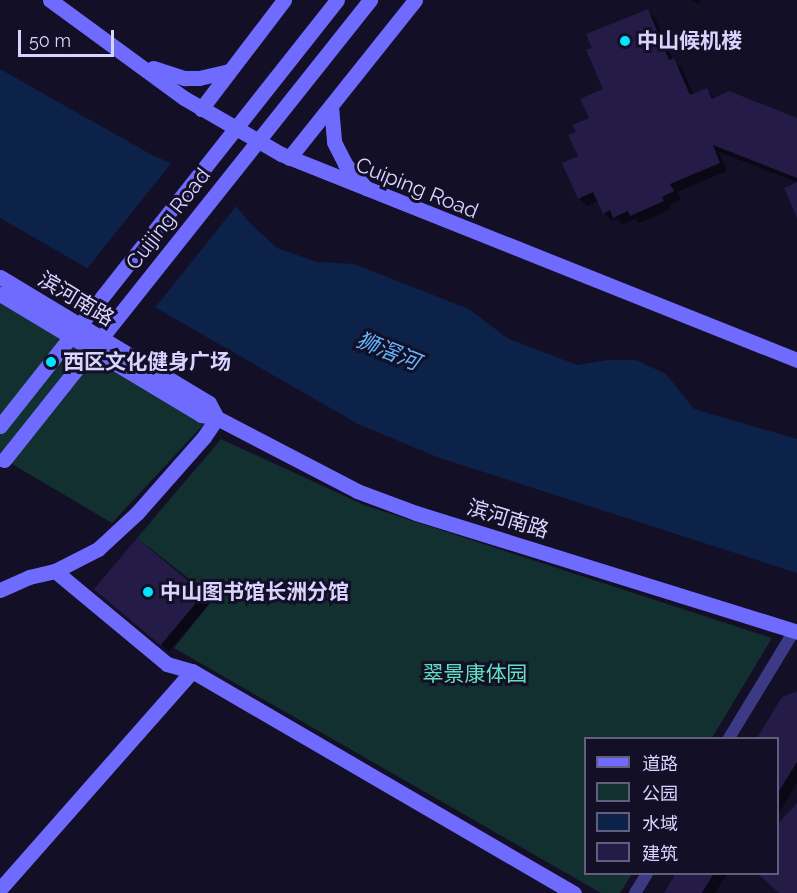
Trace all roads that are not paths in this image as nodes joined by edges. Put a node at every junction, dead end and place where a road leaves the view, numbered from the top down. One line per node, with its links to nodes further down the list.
1 (50, 0): 6 (street, Cuiping Road)
2 (284, 0): 7 (street)
3 (337, 0): 16 (street, bridge)
4 (370, 0): 17 (street, Cuijing Road, bridge)
5 (415, 0): 8 (street)
6 (129, 58): 7 (street); 9 (street, Cuiping Road)
7 (229, 71): 9 (street)
8 (331, 106): 10 (street); 11 (street)
9 (201, 109): 10 (street, Cuiping Road)
10 (289, 158): 11 (street, Cuiping Road)
11 (368, 191): 14 (street, Cuiping Road)
12 (0, 277): 15 (street, 滨河南路)
13 (0, 294): 15 (street, 滨河南路)
14 (797, 360)
15 (217, 418): 18 (street); 20 (street, 滨河南路)
16 (0, 426)
17 (2, 463)
18 (55, 571): 19 (street); 21 (street)
19 (0, 590)
20 (795, 631): 22 (street)
21 (192, 671): 24 (street); 25 (street)
22 (730, 737)
23 (645, 875): 26 (street)
24 (6, 889)
25 (574, 893)
26 (635, 893)

